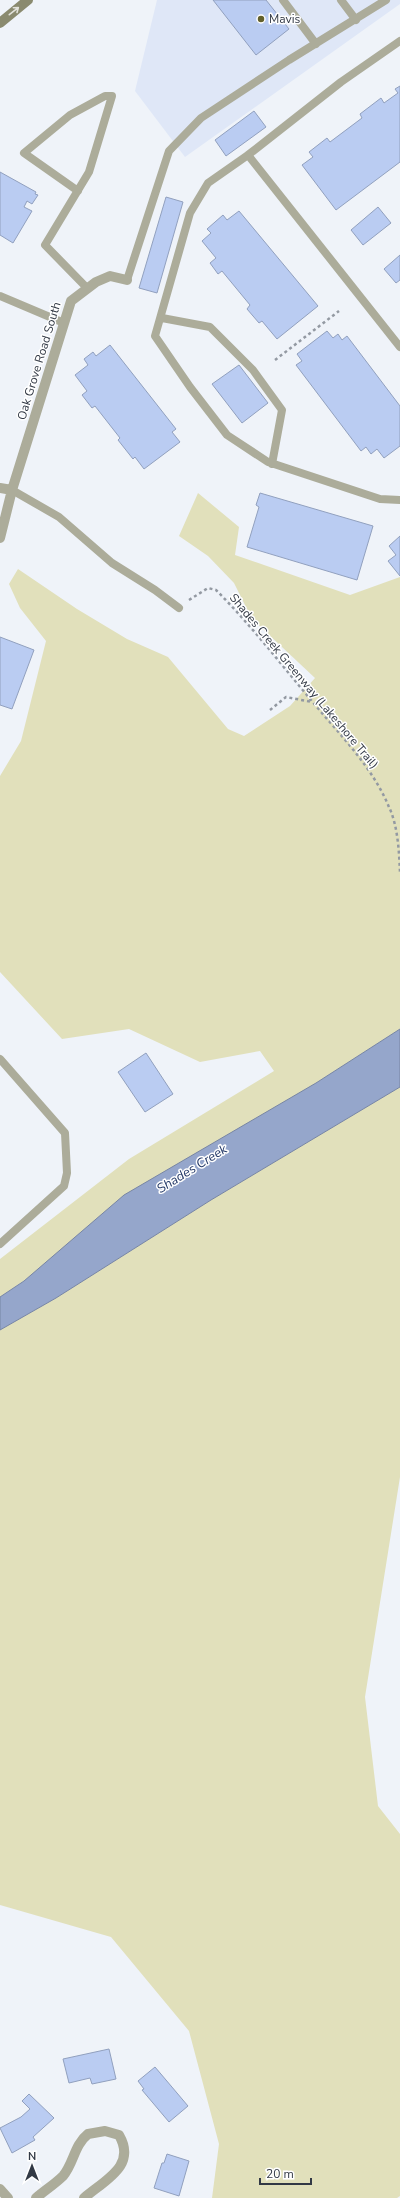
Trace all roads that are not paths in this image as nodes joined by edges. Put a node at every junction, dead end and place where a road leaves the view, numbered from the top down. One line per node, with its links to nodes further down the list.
1 (28, 0): 6 (main road, one-way to 1)
2 (283, 0): 8 (lane)
3 (341, 0): 5 (lane)
4 (386, 0): 5 (lane)
5 (356, 20): 8 (lane)
6 (0, 22)
7 (400, 41): 9 (lane)
8 (316, 44): 11 (lane)
9 (248, 155): 14 (lane); 16 (lane)
10 (78, 191): 10 (lane); 12 (lane)
11 (127, 280): 12 (street, Oak Grove Road South)
12 (87, 288): 15 (street, Oak Grove Road South)
13 (0, 296): 15 (lane)
14 (162, 318): 17 (lane); 17 (lane)
15 (64, 323): 19 (street, Oak Grove Road South)
16 (400, 347)
17 (272, 464): 20 (lane)
18 (0, 488): 19 (street)
19 (12, 490): 21 (street, Oak Grove Road South); 22 (lane)
20 (400, 500)
21 (0, 538)
22 (179, 608)
23 (0, 1060): 24 (lane)
24 (0, 1244)
25 (0, 2189): 26 (street)
26 (8, 2198)
27 (36, 2198): 28 (street)
28 (84, 2198)

